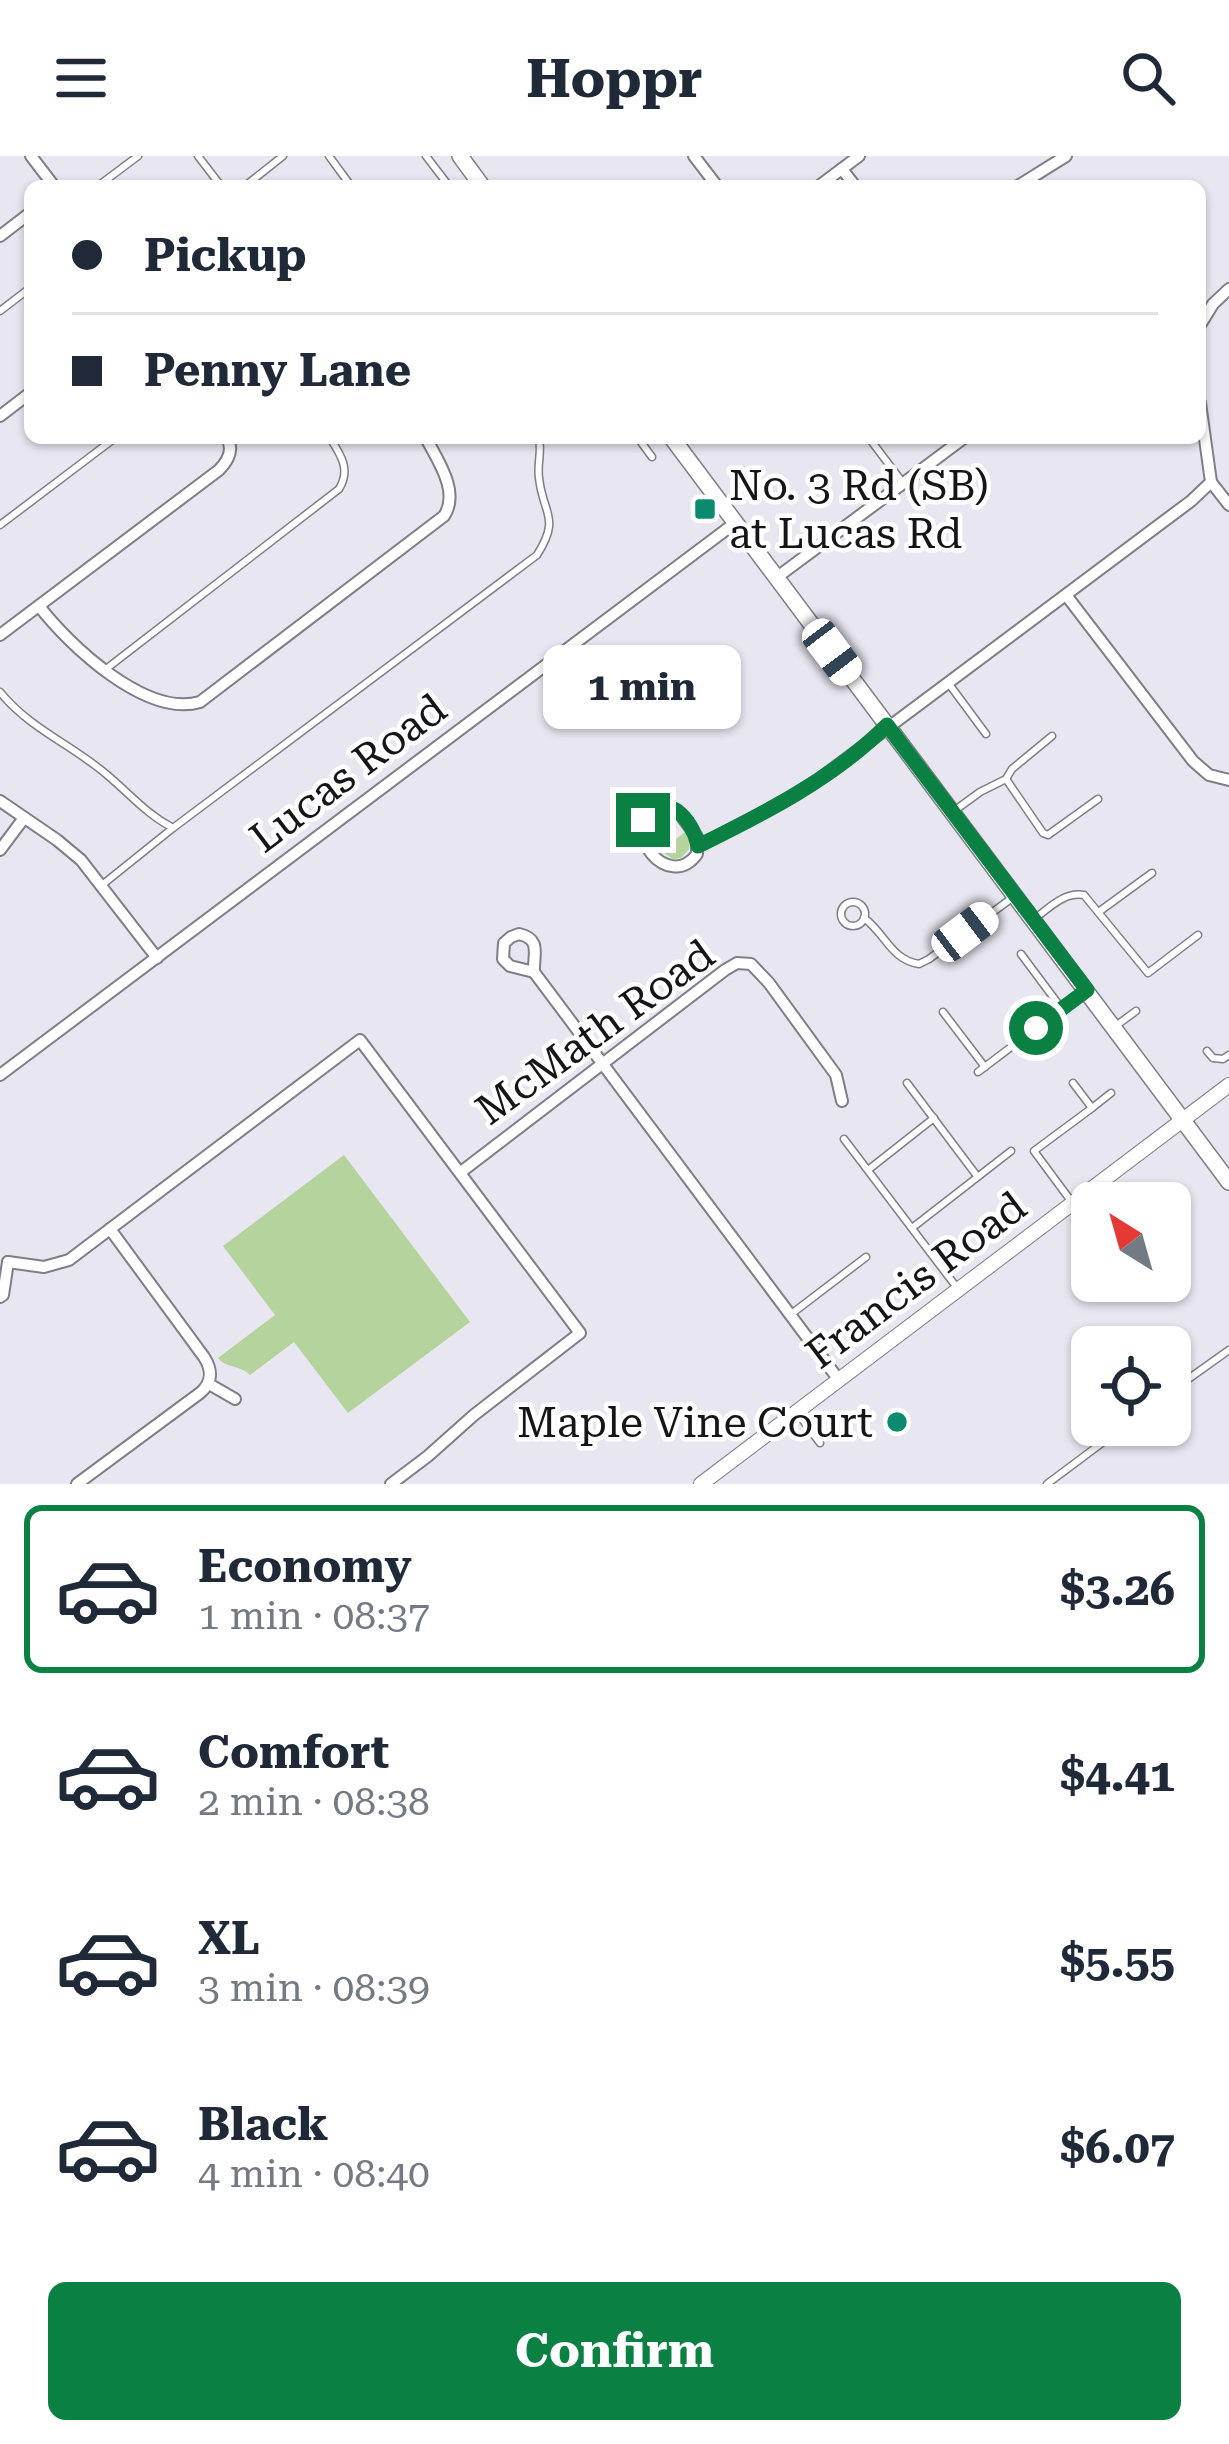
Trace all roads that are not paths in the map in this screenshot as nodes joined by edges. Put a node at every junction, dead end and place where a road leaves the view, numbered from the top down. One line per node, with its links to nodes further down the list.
1 (31, 156): 9 (street)
2 (138, 156): 10 (lane)
3 (198, 156): 11 (lane)
4 (283, 156): 12 (lane)
5 (694, 156): 13 (street)
6 (859, 156): 8 (street)
7 (1066, 156): 16 (street)
8 (842, 169): 14 (street); 15 (street)
9 (49, 180)
10 (106, 180)
11 (216, 180)
12 (253, 180)
13 (712, 180)
14 (827, 180)
15 (850, 180)
16 (1028, 180)
17 (24, 218): 18 (street)
18 (0, 236)
19 (1229, 289): 22 (street)
20 (24, 293): 21 (lane)
21 (0, 311)
22 (1206, 315)
23 (24, 398): 24 (street)
24 (0, 416)
25 (107, 444): 40 (lane)
26 (230, 444): 43 (street)
27 (333, 444): 45 (lane)
28 (429, 444): 45 (street)
29 (541, 444): 57 (lane)
30 (642, 444): 35 (lane)
31 (676, 444): 39 (main road)
32 (874, 444): 37 (lane)
33 (956, 444): 37 (street)
34 (1206, 444): 36 (street)
35 (652, 457)
36 (1211, 482): 38 (street); 42 (street)
37 (903, 483): 41 (street)
38 (1229, 505)
39 (735, 523): 41 (main road); 68 (street, Lucas Road)
40 (0, 525)
41 (776, 578): 48 (main road)
42 (1066, 595): 46 (street); 52 (street)
43 (39, 606): 44 (street); 45 (street)
44 (0, 635)
45 (105, 671)
46 (947, 682): 48 (street); 49 (lane)
47 (0, 692): 57 (lane)
48 (887, 725): 55 (main road); 58 (street)
49 (986, 734)
50 (1052, 736): 51 (lane)
51 (1006, 779): 53 (lane); 55 (lane)
52 (1224, 779)
53 (1098, 799)
54 (0, 801): 56 (street)
55 (951, 813): 62 (main road)
56 (24, 818): 59 (street); 61 (street)
57 (173, 828): 61 (lane)
58 (698, 846): 58 (street)
59 (0, 850)
60 (1152, 873): 63 (lane)
61 (102, 885): 68 (street)
62 (1015, 896): 64 (lane); 65 (main road)
63 (1100, 911): 65 (lane); 66 (lane)
64 (864, 918)
65 (1033, 920): 70 (main road)
66 (1198, 935)
67 (1021, 953): 71 (lane)
68 (157, 958): 78 (street, Lucas Road)
69 (534, 972): 77 (street)
70 (1087, 990): 71 (lane); 74 (main road)
71 (1063, 1009): 73 (lane)
72 (1136, 1011): 74 (lane)
73 (944, 1012)
74 (1114, 1027): 86 (main road)
75 (1207, 1051): 76 (lane)
76 (1229, 1054)
77 (602, 1065): 83 (street, McMath Road); 90 (street, McMath Road); 102 (street)
78 (0, 1076)
79 (908, 1083): 85 (lane)
80 (1073, 1083): 84 (lane)
81 (1229, 1085): 86 (street, Francis Road)
82 (1111, 1093): 84 (lane)
83 (842, 1101)
84 (1092, 1108): 94 (lane)
85 (934, 1118): 89 (lane); 91 (lane)
86 (1183, 1120): 92 (main road); 93 (street, Francis Road)
87 (844, 1139): 89 (lane)
88 (1011, 1151): 91 (lane)
89 (868, 1170): 96 (lane)
90 (461, 1172): 97 (street); 112 (street)
91 (977, 1177): 96 (lane)
92 (1229, 1181)
93 (1100, 1182)
94 (1071, 1202)
95 (1071, 1204): 100 (street, Francis Road)
96 (912, 1228): 100 (lane)
97 (110, 1229): 98 (street); 106 (street)
98 (4, 1257): 101 (street)
99 (866, 1257): 102 (lane)
100 (958, 1289): 105 (street, Francis Road)
101 (0, 1297)
102 (790, 1315): 105 (street)
103 (1229, 1350): 104 (lane)
104 (1191, 1377)
105 (839, 1379): 108 (street, Francis Road)
106 (209, 1384): 107 (street); 111 (street)
107 (235, 1399)
108 (796, 1412): 109 (lane); 113 (street, Francis Road)
109 (820, 1443)
110 (1098, 1446): 114 (lane)
111 (77, 1484)
112 (391, 1484)
113 (700, 1484)
114 (1047, 1484)

